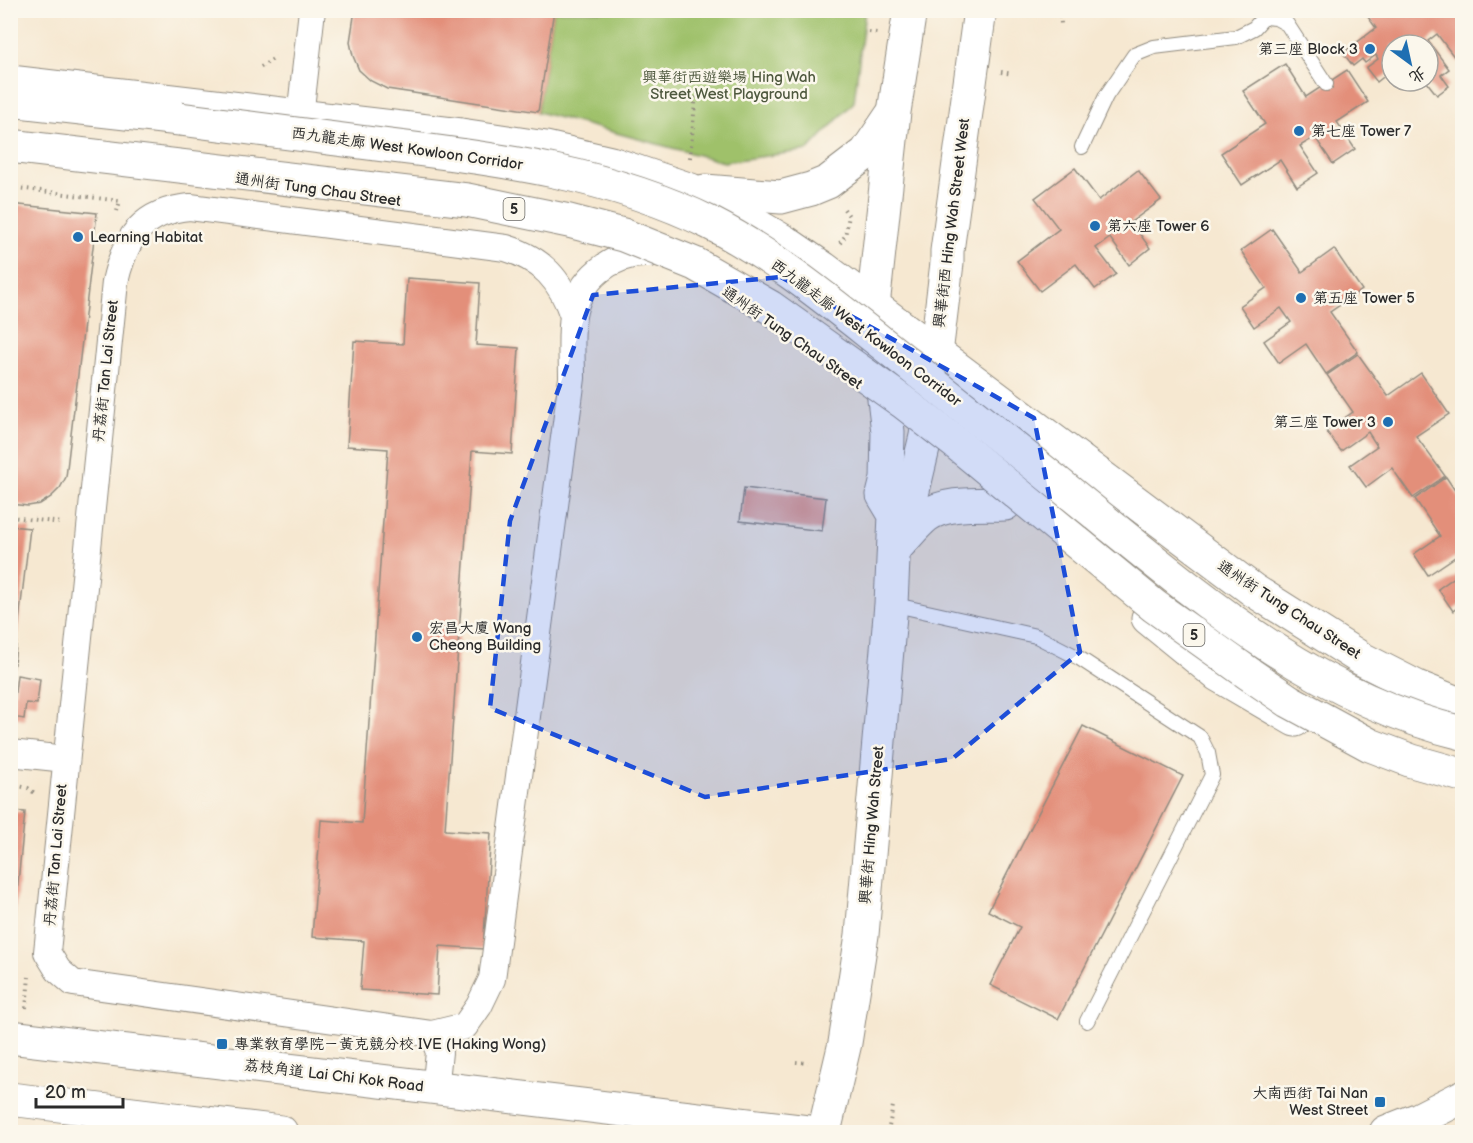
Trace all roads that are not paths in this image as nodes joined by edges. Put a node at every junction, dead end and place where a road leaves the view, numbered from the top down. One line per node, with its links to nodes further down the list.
1 (312, 10): 9 (street)
2 (980, 10): 16 (main road, 興華街西 Hing Wah Street West)
3 (1265, 14): 6 (lane); 11 (lane)
4 (908, 22): 8 (main road)
5 (10, 82): 9 (main road, 通州街 Tung Chau Street)
6 (1326, 84)
7 (10, 100): 24 (main road, 西九龍走廊 West Kowloon Corridor / 5, bridge)
8 (894, 112): 12 (main road); 14 (main road)
9 (300, 117): 12 (main road, 通州街 Tung Chau Street)
10 (10, 147): 13 (main road, 通州街 Tung Chau Street); 27 (main road, 5, bridge)
11 (1082, 147)
12 (692, 190): 14 (main road, 通州街 Tung Chau Street)
13 (650, 254): 15 (street, 丹荔街 Tan Lai Street); 17 (main road, 通州街 Tung Chau Street)
14 (873, 306): 16 (main road, 通州街 Tung Chau Street); 17 (main road)
15 (573, 316): 26 (street, 丹荔街 Tan Lai Street); 30 (street, 丹荔街 Tan Lai Street)
16 (936, 351): 18 (main road, 興華街西 Hing Wah Street West); 23 (main road, 通州街 Tung Chau Street)
17 (884, 403): 18 (main road, 通州街 Tung Chau Street); 20 (main road, 興華街 Hing Wah Street)
18 (926, 436): 19 (main road, 通州街 Tung Chau Street); 20 (main road)
19 (1005, 504): 21 (main road); 28 (main road, 通州街 Tung Chau Street)
20 (895, 515): 21 (main road, 興華街 Hing Wah Street)
21 (893, 550): 22 (main road, 興華街 Hing Wah Street)
22 (891, 604): 29 (lane); 37 (main road, 興華街 Hing Wah Street)
23 (1462, 705)
24 (1462, 733)
25 (10, 753): 26 (street)
26 (66, 759): 30 (street, 丹荔街 Tan Lai Street)
27 (1462, 775)
28 (1462, 788)
29 (1087, 1021)
30 (432, 1034): 32 (street, 荔枝角道 Lai Chi Kok Road)
31 (10, 1038): 32 (main road, 荔枝角道 Lai Chi Kok Road)
32 (443, 1089): 36 (main road, 荔枝角道 Lai Chi Kok Road)
33 (1462, 1096): 38 (main road)
34 (10, 1100): 35 (main road)
35 (281, 1132)
36 (808, 1132)
37 (824, 1132)
38 (1386, 1132)

